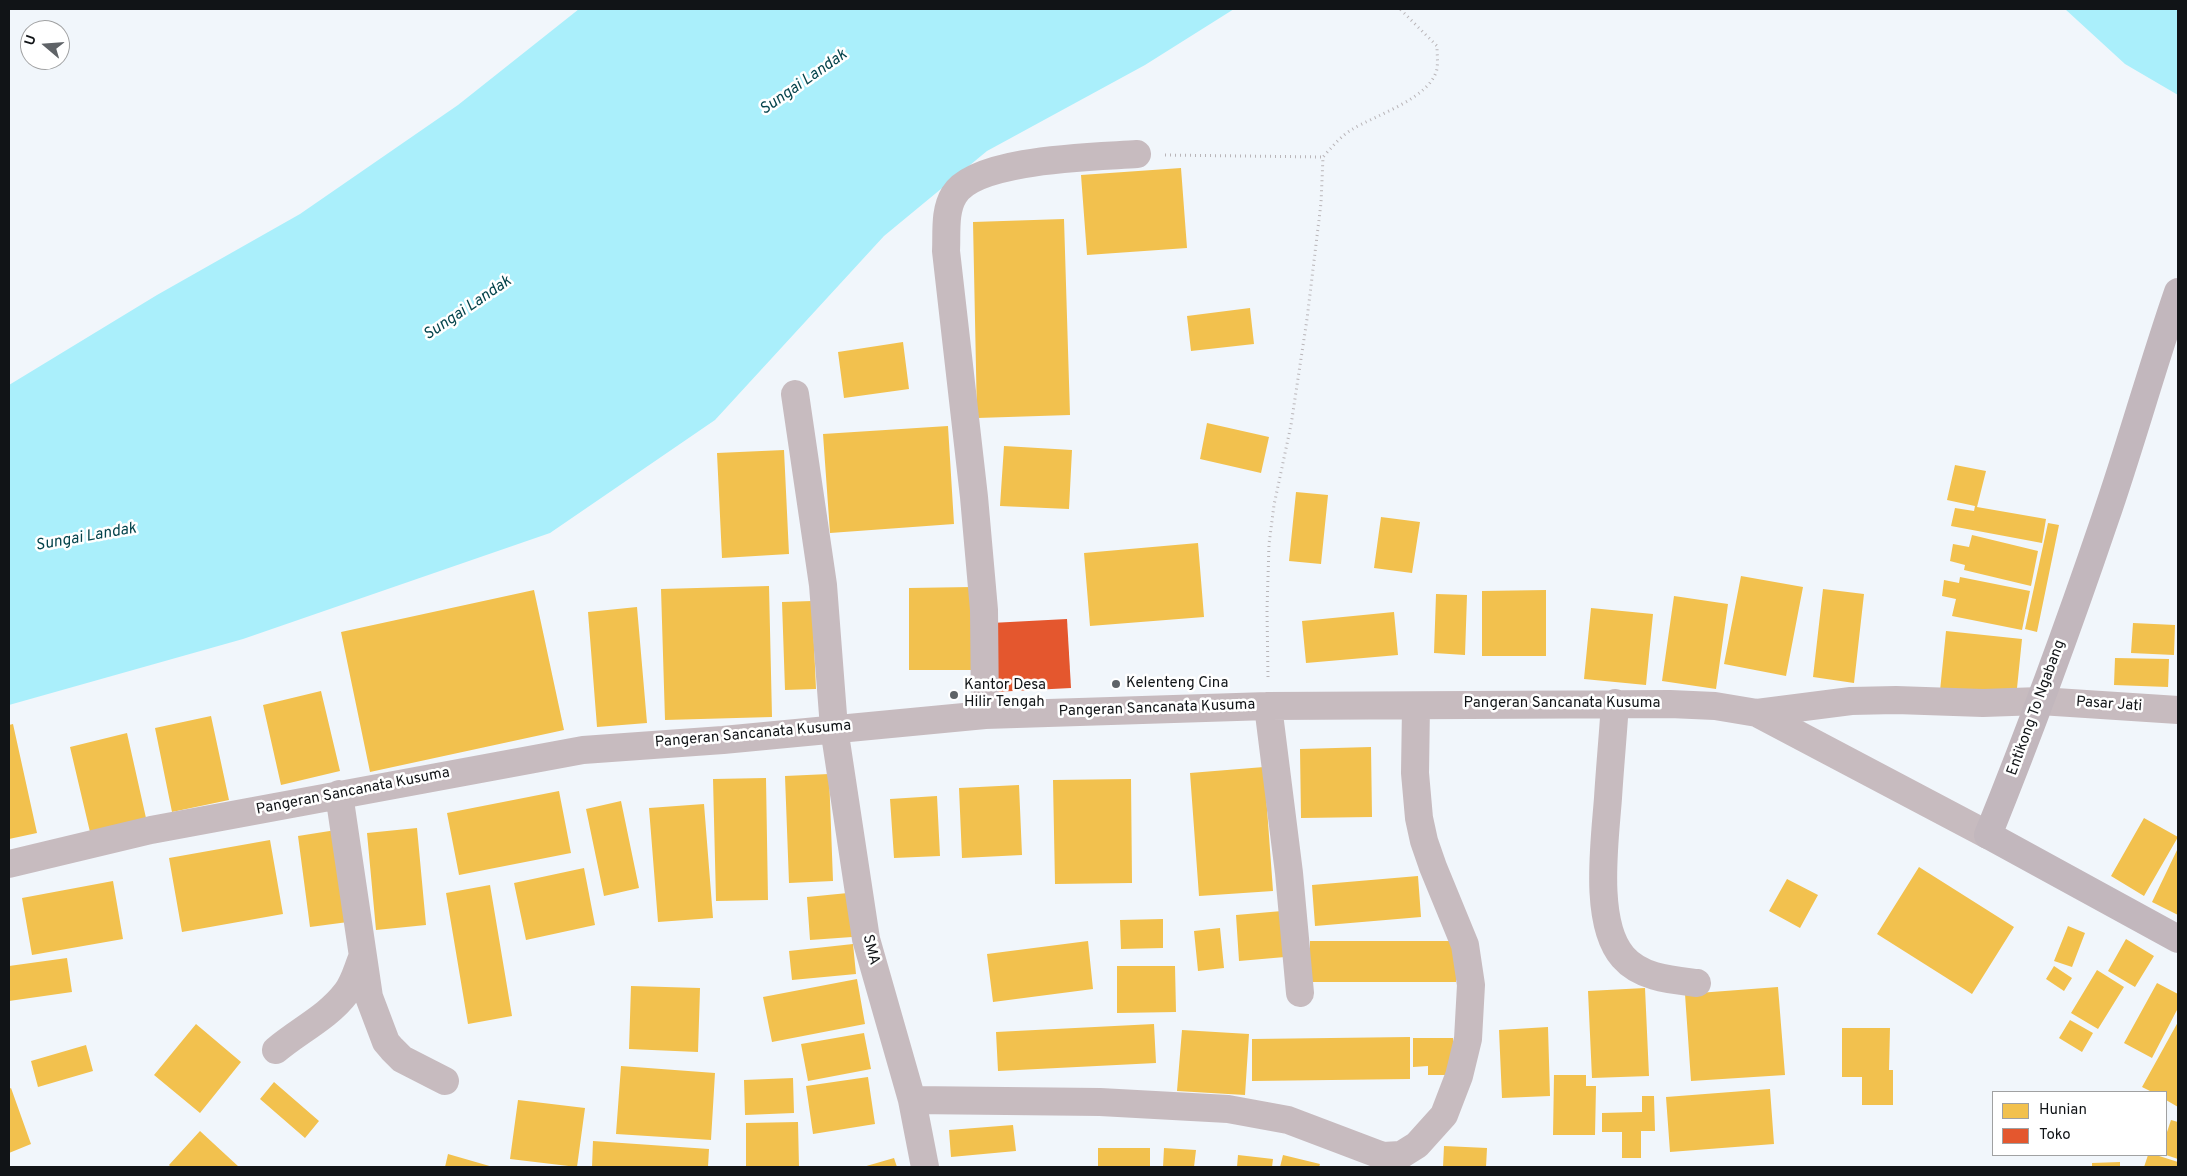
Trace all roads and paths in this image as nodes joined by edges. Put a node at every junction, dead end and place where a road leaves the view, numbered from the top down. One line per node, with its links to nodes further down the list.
1 (1400, 9): 3 (path)
2 (1137, 154): 3 (path); 12 (street)
3 (1323, 157): 8 (path)
4 (2178, 292): 6 (highway, Entikong To Ngabang)
5 (796, 394): 13 (street, SMA)
6 (2040, 700): 10 (street, Pasar Jati); 11 (street, Pasar Jati); 15 (highway, Entikong To Ngabang)
7 (1615, 703): 9 (street, Pangeran Sancanata Kusuma); 11 (street, Pangeran Sancanata Kusuma); 19 (street)
8 (1268, 706): 9 (street, Pangeran Sancanata Kusuma); 12 (street, Pangeran Sancanata Kusuma); 20 (street)
9 (1416, 706): 24 (street)
10 (2178, 710)
11 (1756, 713): 15 (street, Pangeran Sancanata Kusuma)
12 (985, 715): 13 (street, Pangeran Sancanata Kusuma)
13 (834, 728): 14 (street, Pangeran Sancanata Kusuma); 23 (street, SMA)
14 (339, 794): 16 (street, Pangeran Sancanata Kusuma); 18 (street)
15 (1988, 835): 17 (highway)
16 (9, 864)
17 (2178, 939)
18 (362, 958): 21 (street); 22 (street)
19 (1697, 983)
20 (1300, 993)
21 (276, 1050)
22 (445, 1081)
23 (912, 1100): 24 (street); 25 (street, SMA)
24 (1378, 1162)
25 (925, 1167)

